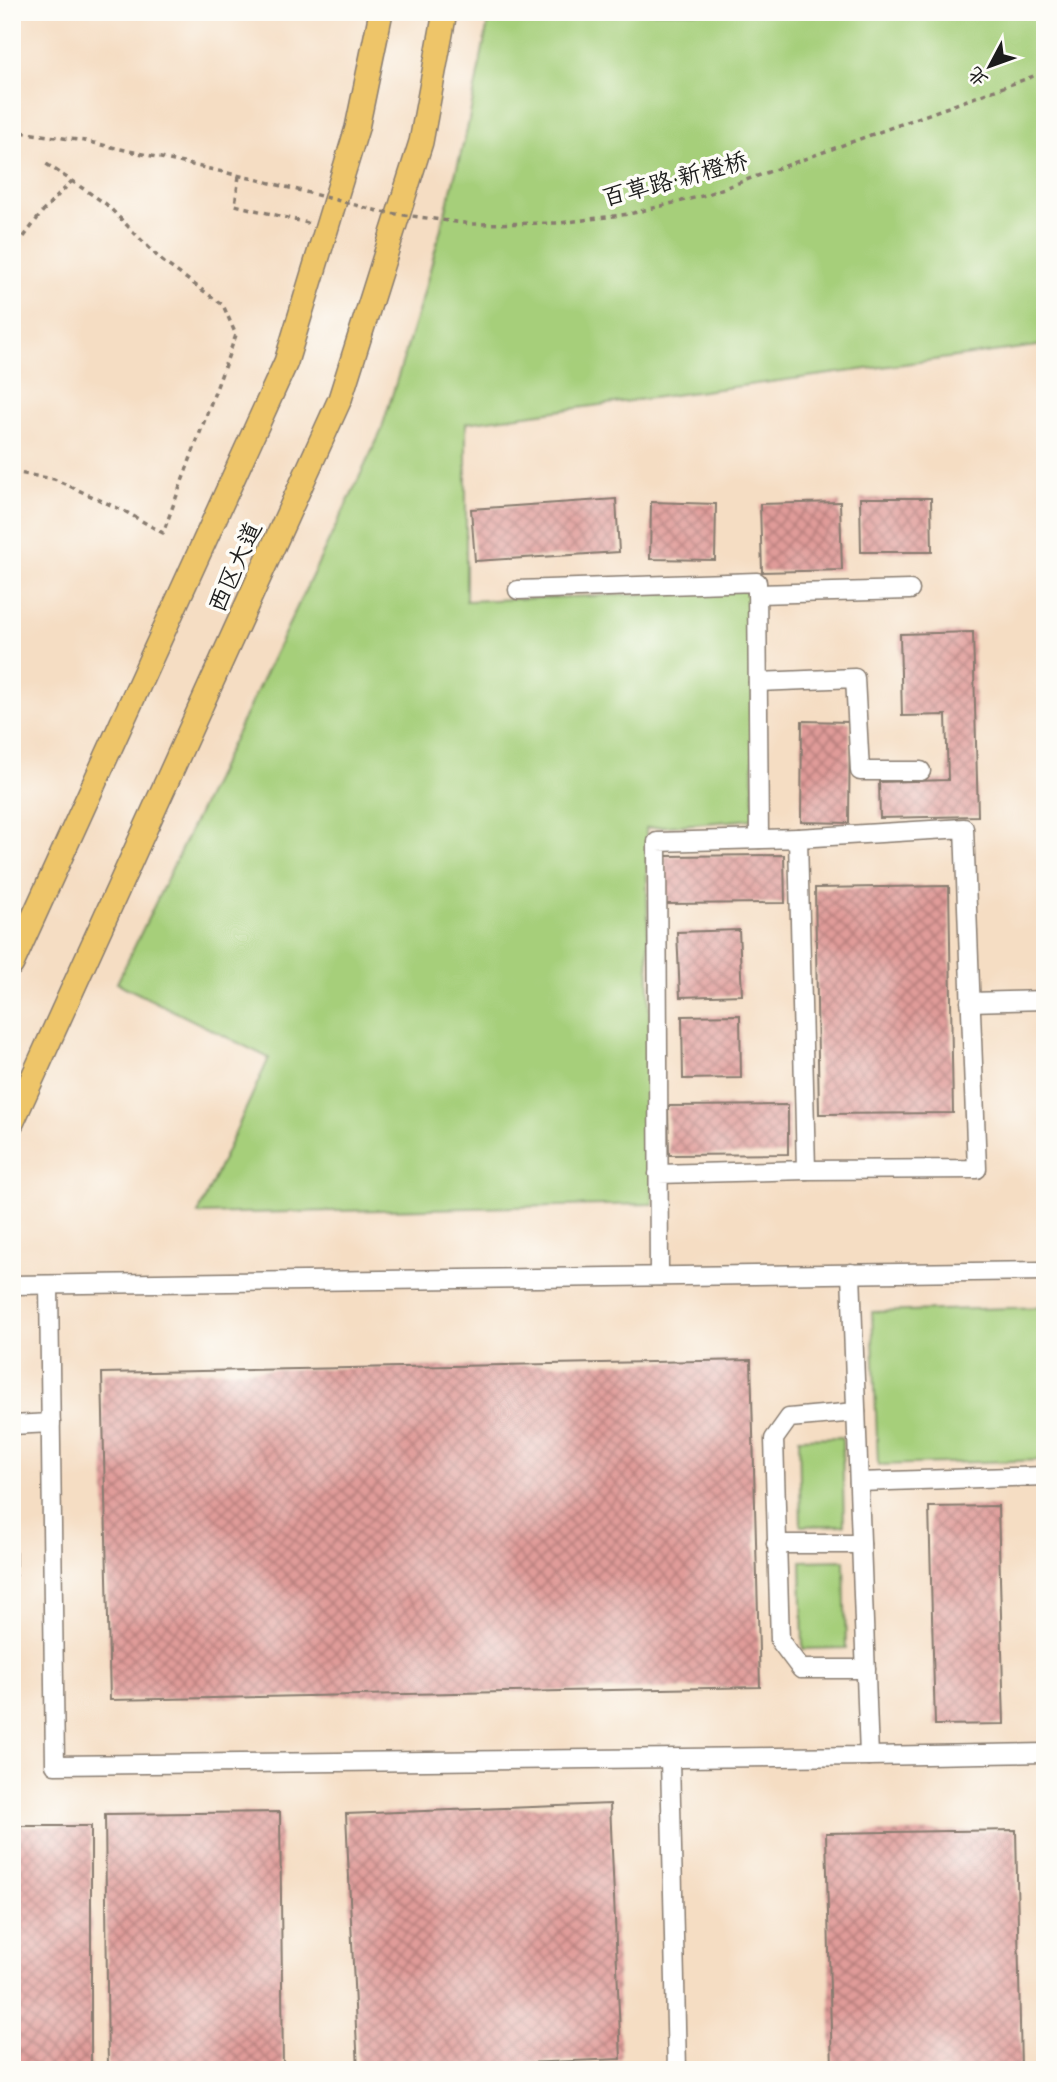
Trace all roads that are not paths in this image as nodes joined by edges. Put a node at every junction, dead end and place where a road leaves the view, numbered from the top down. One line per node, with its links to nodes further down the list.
1 (381, 12): 10 (main road, 西区大道)
2 (445, 12): 13 (main road, 西区大道)
3 (518, 590): 5 (street)
4 (910, 590): 5 (street)
5 (757, 594): 6 (street)
6 (758, 681): 7 (street); 9 (street)
7 (921, 771)
8 (798, 838): 9 (street); 12 (street); 14 (street)
9 (759, 839): 15 (street)
10 (12, 964)
11 (1045, 1000): 12 (street)
12 (970, 1002): 14 (street)
13 (12, 1123)
14 (806, 1170): 15 (street)
15 (658, 1174): 18 (street)
16 (1045, 1271): 17 (street)
17 (851, 1273): 18 (street); 21 (street)
18 (659, 1276): 20 (street)
19 (12, 1285): 20 (street)
20 (49, 1285): 22 (street)
21 (856, 1412): 25 (street); 26 (street)
22 (51, 1423): 23 (street); 31 (street)
23 (12, 1425)
24 (1045, 1476): 25 (street)
25 (859, 1482): 27 (street)
26 (776, 1544): 27 (street); 28 (street)
27 (861, 1544): 28 (street)
28 (866, 1669): 30 (street)
29 (1045, 1753): 30 (street)
30 (869, 1756): 31 (street)
31 (670, 1759): 32 (street)
32 (677, 2070)

